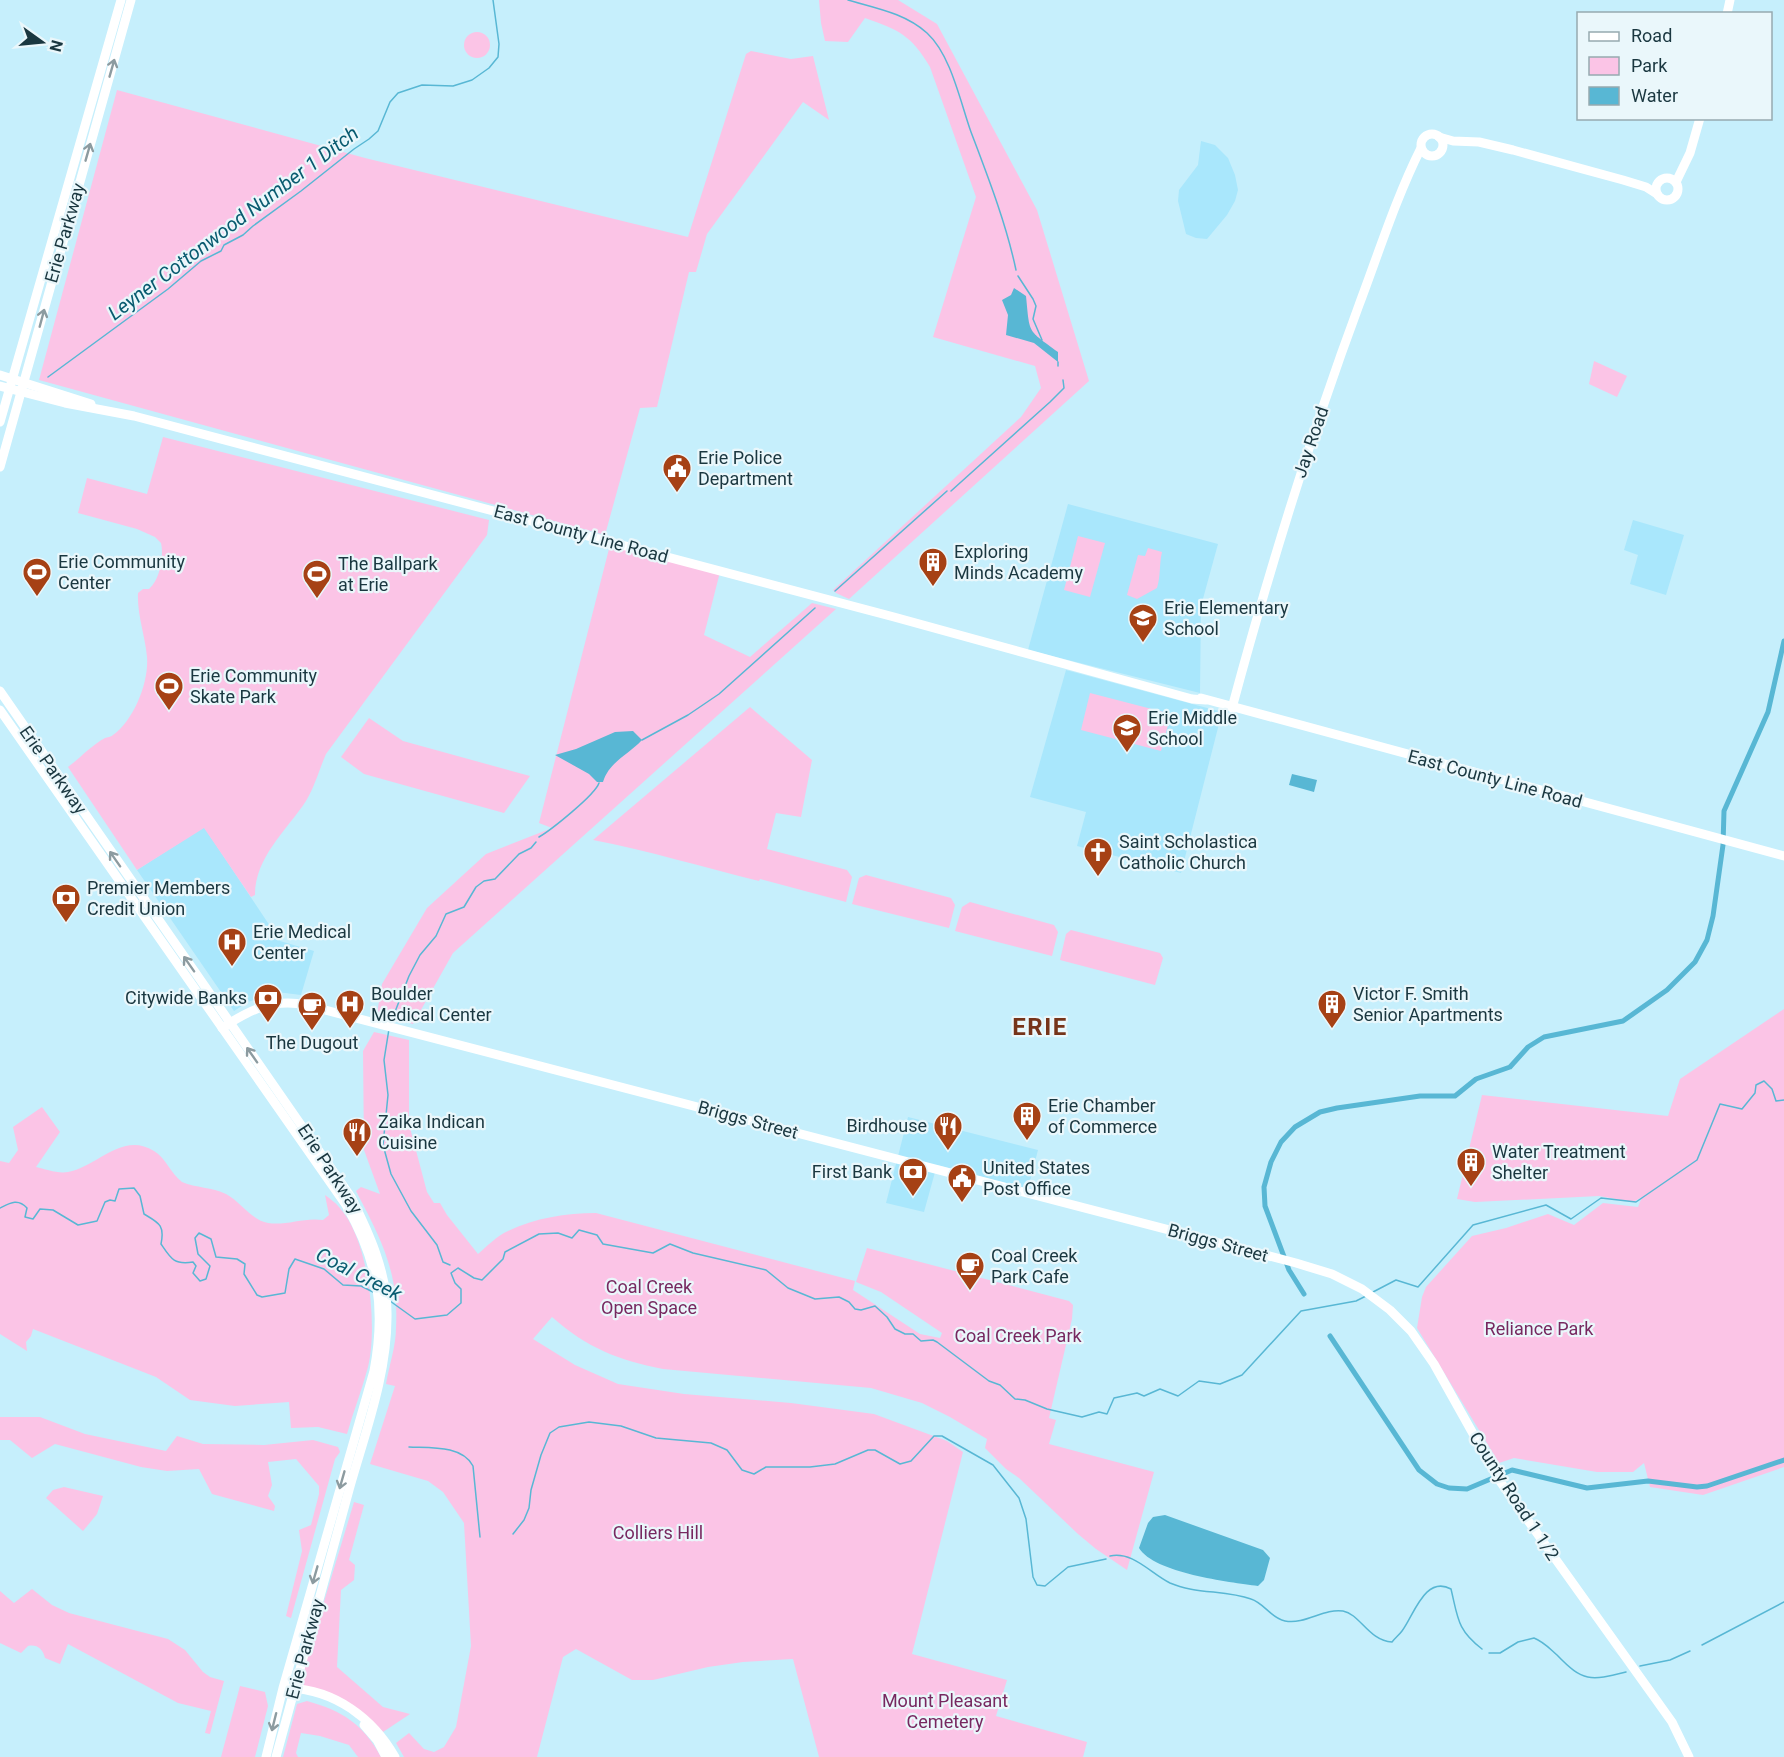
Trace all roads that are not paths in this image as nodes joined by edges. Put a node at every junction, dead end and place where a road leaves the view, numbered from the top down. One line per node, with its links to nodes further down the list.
1 (121, 0): 16 (main road, Erie Parkway)
2 (131, 0): 17 (main road, Erie Parkway, one-way to 2)
3 (1699, 120): 5 (main road)
4 (1439, 137): 6 (main road); 7 (main road); 8 (main road)
5 (1694, 138): 10 (main road); 13 (main road)
6 (1462, 141): 8 (main road); 11 (main road)
7 (1422, 148): 9 (main road); 12 (main road, Jay Road)
8 (1441, 151): 9 (main road)
9 (1430, 156): 12 (main road, Jay Road)
10 (1663, 179): 11 (main road); 13 (main road); 14 (main road)
11 (1623, 180): 14 (main road)
12 (1406, 181): 21 (main road, Jay Road)
13 (1676, 182): 14 (main road)
14 (1657, 194)
15 (0, 375): 16 (main road, East County Line Road)
16 (7, 384): 17 (main road, East County Line Road); 18 (main road, Erie Parkway)
17 (23, 387): 19 (main road, Erie Parkway); 21 (main road, East County Line Road)
18 (0, 422)
19 (0, 467)
20 (0, 692): 24 (main road, Erie Parkway, one-way to 20)
21 (1232, 708): 23 (main road, East County Line Road)
22 (0, 710): 24 (main road, Erie Parkway)
23 (1784, 856)
24 (226, 1026): 25 (main road, Briggs Street); 26 (main road, Erie Parkway)
25 (1278, 1258): 33 (main road, County Road 1 1/2)
26 (383, 1328): 27 (main road, Erie Parkway, one-way to 27); 28 (main road, Erie Parkway)
27 (283, 1688): 28 (main road); 29 (main road, Erie Parkway, one-way to 29)
28 (294, 1691): 30 (main road, Erie Parkway); 31 (main road); 32 (main road)
29 (266, 1757)
30 (276, 1757)
31 (386, 1757)
32 (395, 1757)
33 (1689, 1757)

